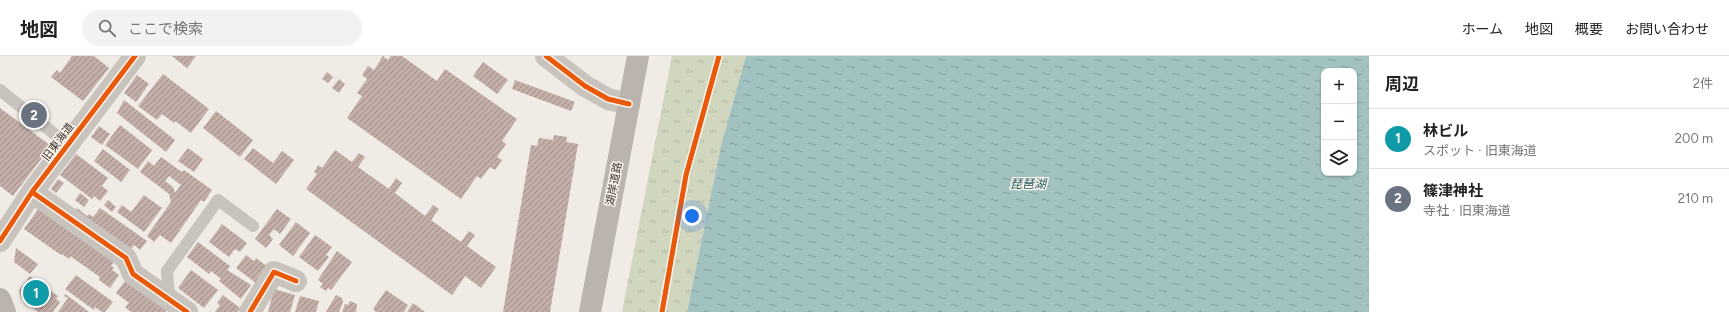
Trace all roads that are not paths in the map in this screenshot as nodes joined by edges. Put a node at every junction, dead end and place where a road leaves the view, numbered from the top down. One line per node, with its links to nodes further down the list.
1 (135, 56): 6 (street, 旧東海道)
2 (546, 56): 5 (street)
3 (638, 56): 5 (main road, 湖岸道路)
4 (0, 90): 6 (lane)
5 (629, 104): 16 (main road, 湖岸道路)
6 (68, 144): 7 (street, 旧東海道)
7 (32, 192): 9 (street, 旧東海道); 11 (street)
8 (253, 226): 11 (lane)
9 (0, 241)
10 (296, 281): 15 (street)
11 (169, 298): 14 (street)
12 (0, 299): 13 (main road)
13 (5, 312)
14 (187, 312)
15 (250, 312)
16 (590, 312)

